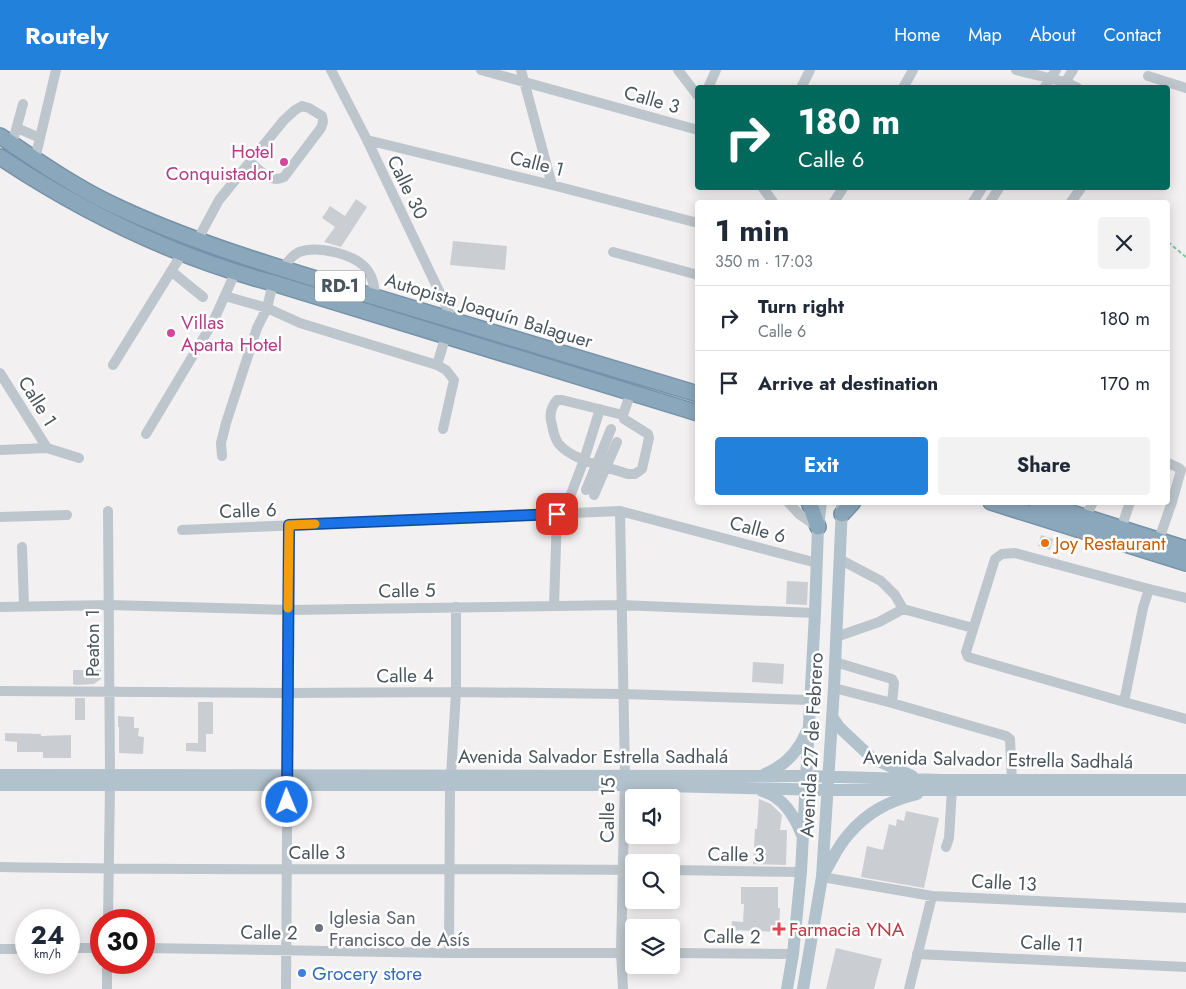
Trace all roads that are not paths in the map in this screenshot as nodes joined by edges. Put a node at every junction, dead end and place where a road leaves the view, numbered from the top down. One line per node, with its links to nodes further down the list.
1 (56, 70): 23 (street)
2 (331, 70): 25 (street, Calle 30)
3 (481, 70): 13 (street, Calle 3)
4 (521, 70): 13 (street)
5 (678, 70): 19 (street)
6 (716, 70): 14 (street)
7 (810, 70): 15 (street)
8 (913, 70): 16 (street)
9 (1016, 70): 12 (street)
10 (1073, 70): 17 (street)
11 (1148, 76): 18 (street)
12 (1050, 79): 17 (street)
13 (524, 82): 22 (street, Calle 3); 29 (street)
14 (709, 85)
15 (803, 85)
16 (905, 85)
17 (1063, 85)
18 (1186, 88)
19 (695, 92)
20 (23, 104): 21 (street)
21 (17, 128): 23 (street); 24 (street)
22 (695, 129)
23 (40, 138): 27 (street)
24 (6, 140): 27 (highway, Autopista Joaquín Balaguer / RD-1)
25 (367, 140): 29 (street, Calle 1); 43 (street, Calle 30)
26 (0, 157): 32 (highway, Autopista Joaquín Balaguer / RD-1)
27 (35, 159): 31 (highway, Autopista Joaquín Balaguer / RD-1)
28 (250, 162): 28 (street); 31 (street)
29 (552, 185): 30 (street, Calle 1)
30 (695, 222)
31 (198, 239): 34 (highway, Autopista Joaquín Balaguer / RD-1)
32 (183, 252): 35 (street); 36 (highway, Autopista Joaquín Balaguer / RD-1)
33 (613, 252): 37 (street)
34 (283, 269): 41 (highway, Autopista Joaquín Balaguer / RD-1); 41 (street)
35 (171, 271): 40 (street); 45 (street)
36 (235, 273): 38 (highway, Autopista Joaquín Balaguer / RD-1); 39 (street)
37 (695, 274)
38 (273, 283): 42 (street); 44 (highway, Autopista Joaquín Balaguer / RD-1)
39 (225, 296): 42 (street); 55 (street)
40 (203, 297)
41 (375, 297): 43 (highway, Autopista Joaquín Balaguer / RD-1)
42 (267, 308): 46 (street); 59 (street)
43 (451, 320): 49 (highway, Autopista Joaquín Balaguer / RD-1)
44 (446, 336): 46 (street); 48 (highway, Autopista Joaquín Balaguer / RD-1)
45 (113, 365)
46 (437, 365): 53 (street)
47 (0, 373): 57 (street, Calle 1)
48 (631, 392): 51 (highway, Autopista Joaquín Balaguer / RD-1); 52 (street)
49 (695, 393)
50 (600, 409): 52 (street); 61 (street); 61 (street)
51 (695, 412)
52 (623, 415): 63 (street)
53 (442, 429)
54 (610, 429): 63 (street)
55 (146, 434)
56 (617, 442): 63 (street)
57 (47, 448): 58 (street); 60 (street)
58 (0, 450)
59 (222, 456)
60 (79, 458)
61 (584, 460): 63 (street); 65 (street)
62 (1170, 464): 66 (street)
63 (602, 465): 64 (street)
64 (590, 492)
65 (571, 494)
66 (1170, 502)
67 (791, 505): 83 (street)
68 (810, 505): 83 (highway)
69 (821, 505): 83 (main road, Avenida 27 de Febrero)
70 (1003, 505): 85 (highway)
71 (1046, 505): 81 (highway)
72 (1092, 505): 81 (street)
73 (1129, 505): 85 (street)
74 (1169, 505): 87 (street)
75 (842, 508): 89 (main road, Avenida 27 de Febrero)
76 (108, 511): 94 (street, Peaton 1)
77 (620, 511): 78 (street, Calle 6); 90 (street, Calle 6); 95 (street, Calle 15)
78 (557, 514): 82 (street, Calle 6); 97 (street)
79 (67, 515): 80 (street)
80 (0, 516)
81 (1085, 518): 85 (highway)
82 (289, 525): 84 (street, Calle 6); 101 (street)
83 (818, 526): 90 (main road, Avenida 27 de Febrero)
84 (182, 530)
85 (1119, 535): 87 (highway)
86 (22, 547): 96 (street)
87 (1156, 547): 88 (highway); 91 (highway)
88 (1186, 549)
89 (841, 560): 100 (street); 104 (main road, Avenida 27 de Febrero)
90 (817, 563): 102 (main road, Avenida 27 de Febrero)
91 (1186, 563)
92 (1149, 589): 93 (street); 103 (street); 113 (street)
93 (1186, 598)
94 (109, 605): 96 (street, Calle 5); 101 (street, Calle 5); 108 (street, Peaton 1)
95 (621, 605): 97 (street, Calle 5); 102 (street, Calle 5); 111 (street, Calle 15)
96 (24, 606): 98 (street, Calle 5)
97 (554, 606): 99 (street, Calle 5)
98 (0, 607)
99 (456, 607): 101 (street, Calle 5); 109 (street)
100 (903, 609): 103 (street); 104 (street)
101 (288, 610): 110 (street)
102 (815, 613): 112 (main road, Avenida 27 de Febrero)
103 (973, 628): 113 (street)
104 (836, 637): 105 (main road, Avenida 27 de Febrero)
105 (835, 662): 106 (main road, Avenida 27 de Febrero); 114 (street)
106 (834, 688): 114 (street); 115 (main road, Avenida 27 de Febrero)
107 (0, 691): 108 (street, Calle 4)
108 (109, 692): 110 (street, Calle 4); 122 (street, Peaton 1)
109 (456, 692): 110 (street, Calle 4); 111 (street, Calle 4); 124 (street)
110 (288, 693): 123 (street)
111 (623, 694): 112 (street, Calle 4); 125 (street, Calle 15)
112 (811, 700): 117 (main road, Avenida 27 de Febrero)
113 (1124, 702): 116 (street)
114 (892, 703): 126 (street)
115 (832, 716): 121 (main road, Avenida 27 de Febrero); 129 (main road)
116 (1186, 718)
117 (808, 729): 119 (main road); 120 (main road, Avenida 27 de Febrero)
118 (0, 774): 122 (main road, Avenida Salvador Estrella Sadhalá)
119 (752, 776): 120 (main road, Avenida Salvador Estrella Sadhalá); 125 (main road, Avenida Salvador Estrella Sadhalá)
120 (806, 776): 121 (main road, Avenida Salvador Estrella Sadhalá); 131 (main road, Avenida 27 de Febrero)
121 (829, 776): 129 (main road, Avenida Salvador Estrella Sadhalá); 132 (main road, Avenida 27 de Febrero)
122 (110, 780): 123 (main road, Avenida Salvador Estrella Sadhalá); 128 (main road, Avenida Salvador Estrella Sadhalá); 139 (street, Peaton 1)
123 (287, 780): 124 (main road, Avenida Salvador Estrella Sadhalá); 140 (street)
124 (450, 780): 125 (main road, Avenida Salvador Estrella Sadhalá); 138 (street)
125 (625, 780): 130 (main road, Avenida Salvador Estrella Sadhalá); 136 (street, Calle 15)
126 (1012, 780): 127 (main road, Avenida Salvador Estrella Sadhalá); 129 (main road, Avenida Salvador Estrella Sadhalá)
127 (1186, 780)
128 (0, 785)
129 (945, 786): 132 (main road, Avenida Salvador Estrella Sadhalá); 133 (main road, Avenida Salvador Estrella Sadhalá); 135 (street); 144 (main road)
130 (742, 788): 131 (main road, Avenida Salvador Estrella Sadhalá); 134 (main road)
131 (806, 789): 132 (main road, Avenida Salvador Estrella Sadhalá); 134 (main road, Avenida 27 de Febrero)
132 (828, 790): 144 (main road, Avenida 27 de Febrero)
133 (1186, 790)
134 (802, 837): 143 (main road, Avenida 27 de Febrero)
135 (946, 847)
136 (628, 854)
137 (0, 867): 139 (street, Calle 3)
138 (451, 868): 140 (street, Calle 3); 141 (street, Calle 3); 155 (street)
139 (109, 869): 140 (street, Calle 3); 147 (street, Peaton 1)
140 (287, 869): 152 (street)
141 (625, 870)
142 (680, 870): 143 (street, Calle 3)
143 (801, 872): 157 (main road, Avenida 27 de Febrero)
144 (822, 877): 145 (street, Calle 13); 165 (main road, Avenida 27 de Febrero)
145 (932, 896): 146 (street, Calle 13); 158 (street)
146 (1186, 908)
147 (108, 909)
148 (625, 909): 153 (street, Calle 15)
149 (15, 948): 151 (street)
150 (155, 948): 152 (street, Calle 2)
151 (0, 949)
152 (286, 949): 155 (street, Calle 2); 162 (street)
153 (621, 952): 154 (street, Calle 2); 155 (street, Calle 2); 163 (street, Calle 15)
154 (625, 952)
155 (449, 953)
156 (680, 953): 157 (street, Calle 2)
157 (793, 954): 164 (main road, Avenida 27 de Febrero)
158 (917, 954): 159 (street, Calle 11); 166 (street)
159 (1186, 967)
160 (107, 974): 161 (street)
161 (108, 989)
162 (286, 989)
163 (622, 989)
164 (787, 989)
165 (803, 989)
166 (909, 989)

